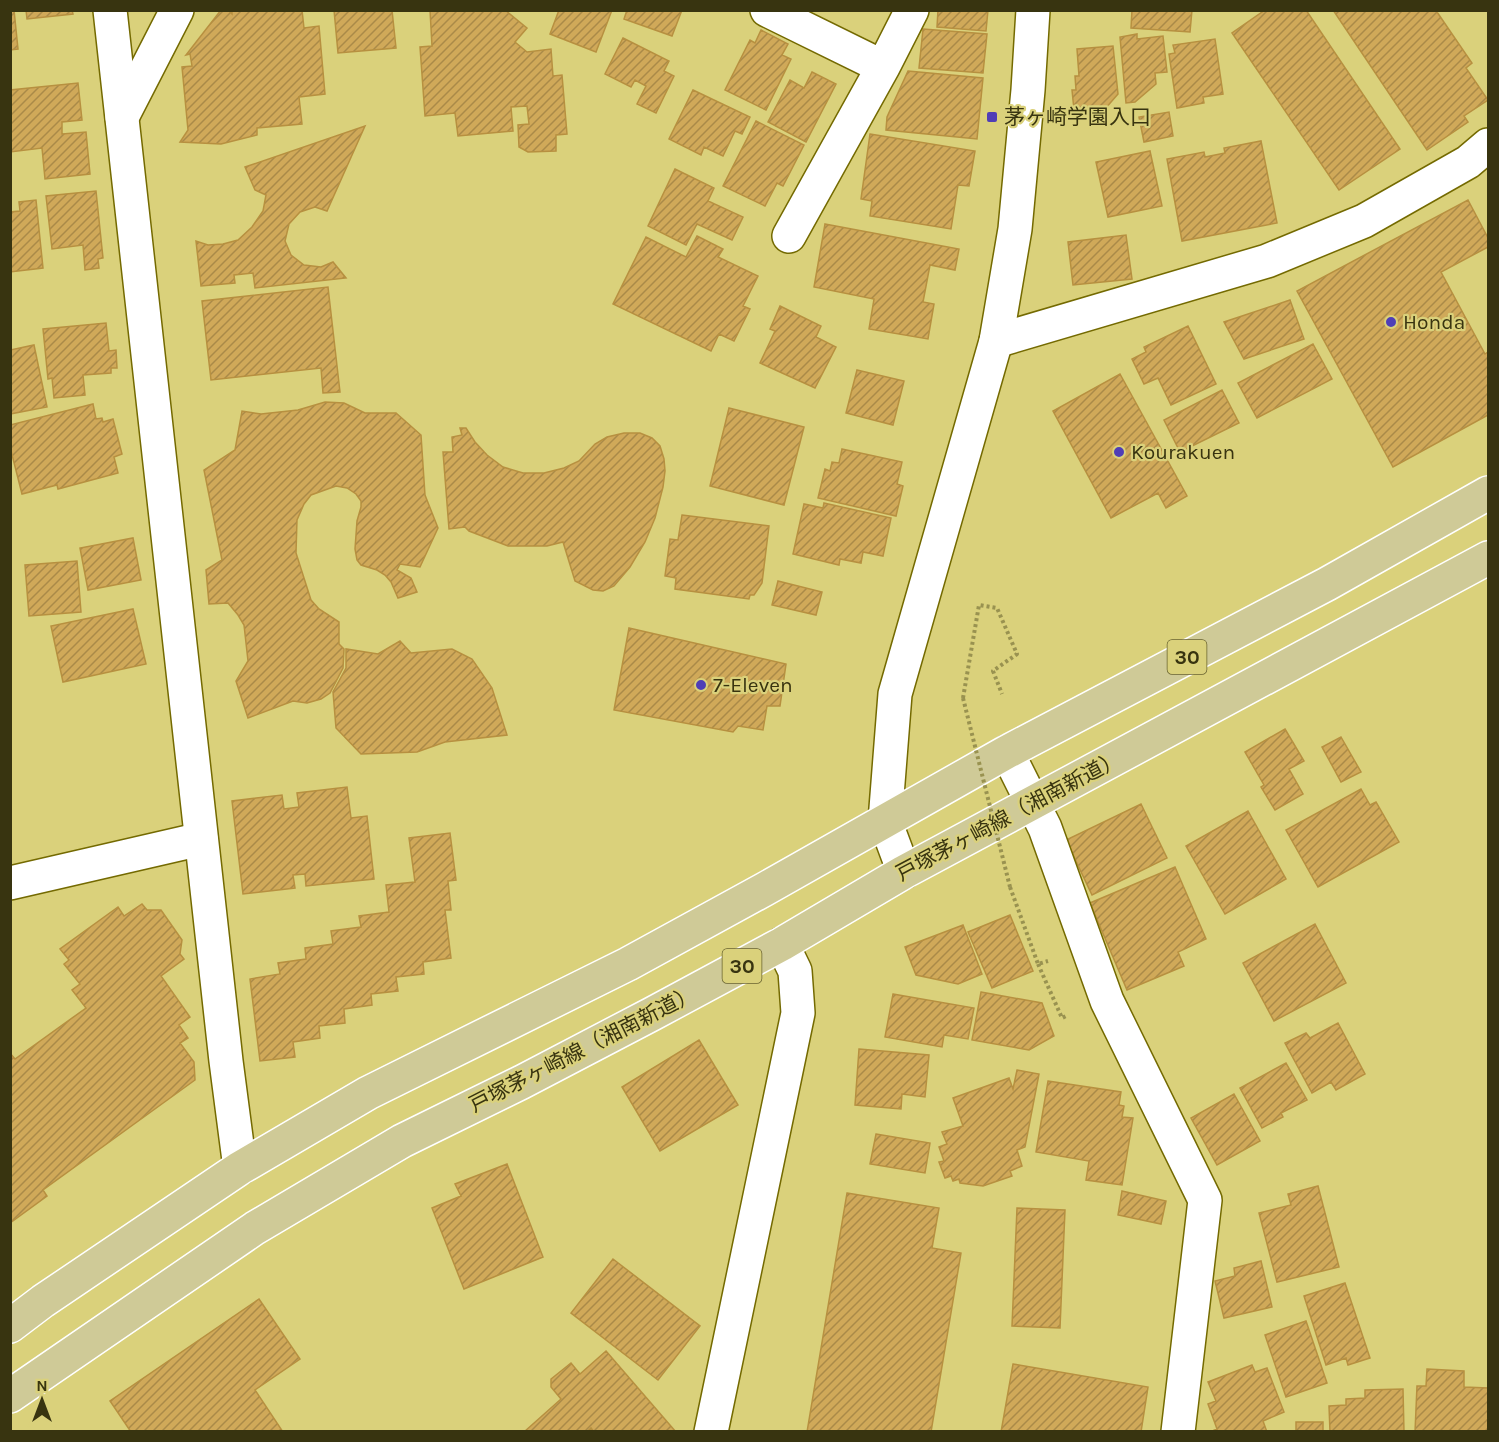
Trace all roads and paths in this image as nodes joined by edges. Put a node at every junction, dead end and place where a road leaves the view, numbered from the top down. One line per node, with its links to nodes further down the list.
1 (110, 10): 7 (street)
2 (177, 10): 7 (street)
3 (767, 10): 6 (street)
4 (912, 10): 6 (street)
5 (1033, 10): 10 (street)
6 (883, 67): 9 (street)
7 (122, 117): 17 (street)
8 (1488, 145): 10 (street)
9 (789, 236)
10 (996, 341): 16 (street)
11 (1488, 492): 14 (main road, 30)
12 (1488, 558): 15 (main road, 戸塚茅ヶ崎線（湘南新道） / 30)
13 (1002, 694): 20 (path, bridge)
14 (1007, 752): 15 (street); 16 (main road, 30)
15 (1033, 803): 18 (main road, 戸塚茅ヶ崎線（湘南新道） / 30); 26 (street)
16 (885, 821): 18 (street); 22 (main road, 30)
17 (201, 839): 19 (street); 22 (street)
18 (904, 872): 21 (main road, 戸塚茅ヶ崎線（湘南新道） / 30)
19 (10, 883)
20 (1010, 887)
21 (782, 944): 24 (main road, 戸塚茅ヶ崎線（湘南新道） / 30); 25 (street)
22 (240, 1168): 23 (main road, 30)
23 (10, 1326)
24 (10, 1396)
25 (711, 1431)
26 (1178, 1431)

